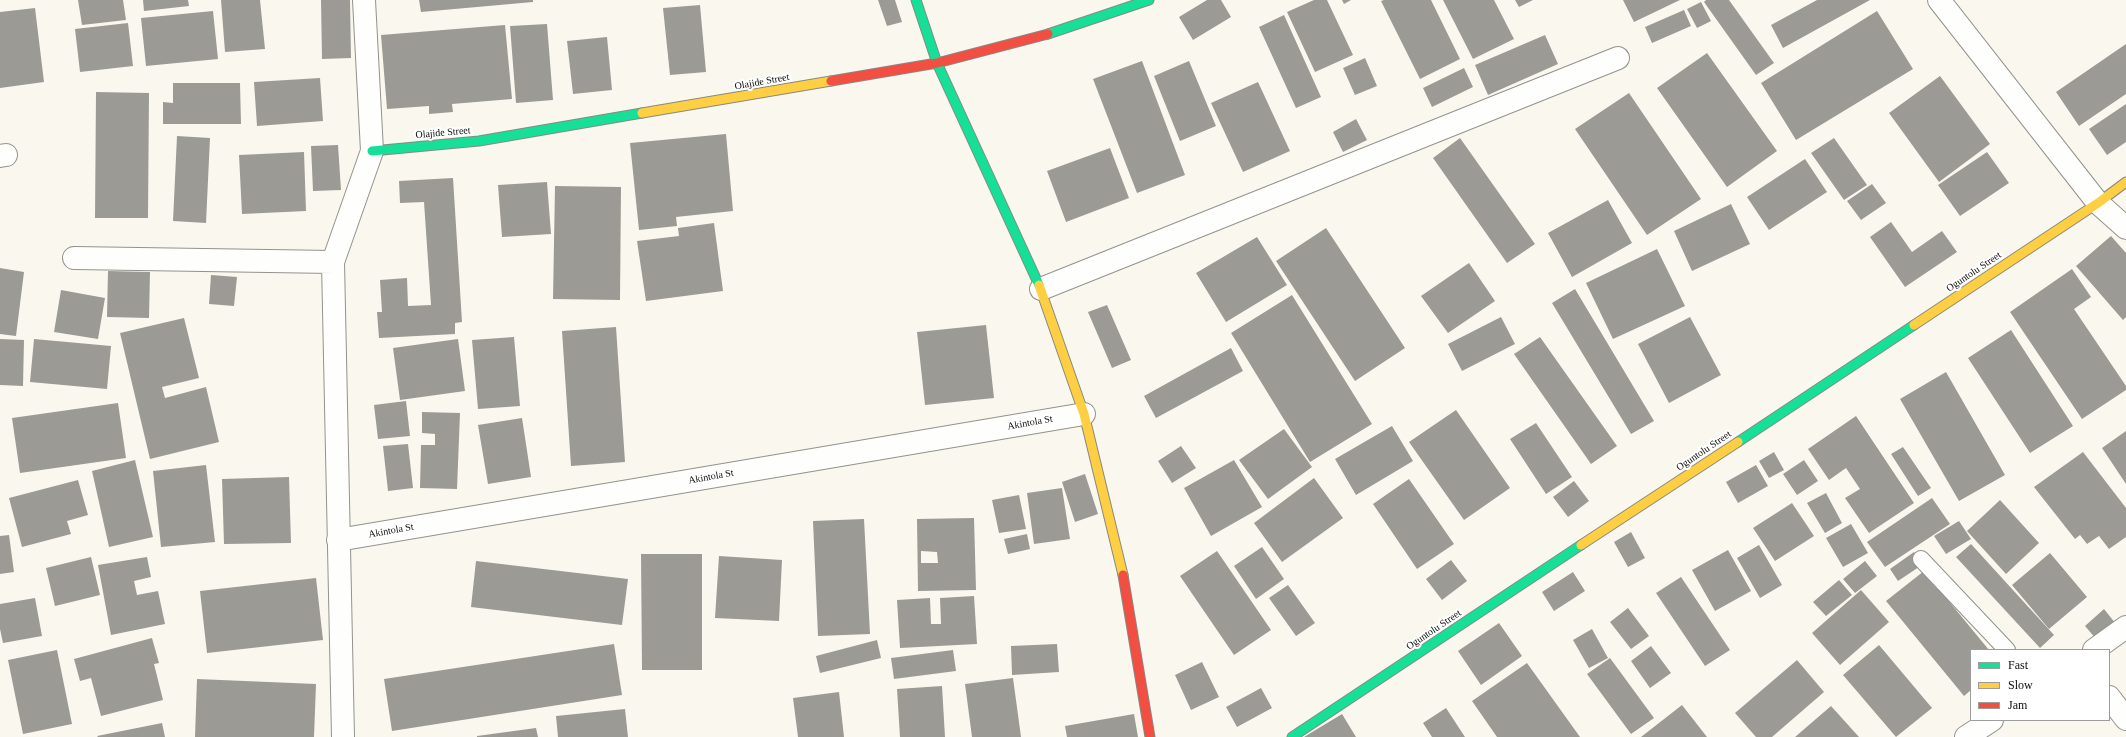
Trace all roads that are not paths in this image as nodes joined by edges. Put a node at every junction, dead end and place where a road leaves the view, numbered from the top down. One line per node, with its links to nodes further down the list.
1 (364, 0): 7 (street)
2 (916, 0): 6 (street)
3 (1148, 0): 6 (street, Olajide Street)
4 (1939, 0): 9 (street)
5 (1618, 58): 13 (street)
6 (937, 63): 7 (street, Olajide Street); 13 (street)
7 (372, 151): 12 (street)
8 (2126, 182): 9 (street, Oguntolu Street)
9 (2098, 203): 10 (street); 25 (street, Oguntolu Street)
10 (2126, 228)
11 (74, 258): 12 (street)
12 (333, 262): 15 (street)
13 (1041, 289): 14 (street)
14 (1084, 414): 15 (street, Akintola St); 24 (street)
15 (338, 540): 23 (street)
16 (1921, 559): 18 (lane)
17 (2126, 627): 19 (street)
18 (2006, 649)
19 (2095, 649)
20 (2110, 698): 21 (street)
21 (2126, 719)
22 (1990, 721): 26 (street)
23 (343, 737)
24 (1150, 737)
25 (1292, 737)
26 (1966, 737)

